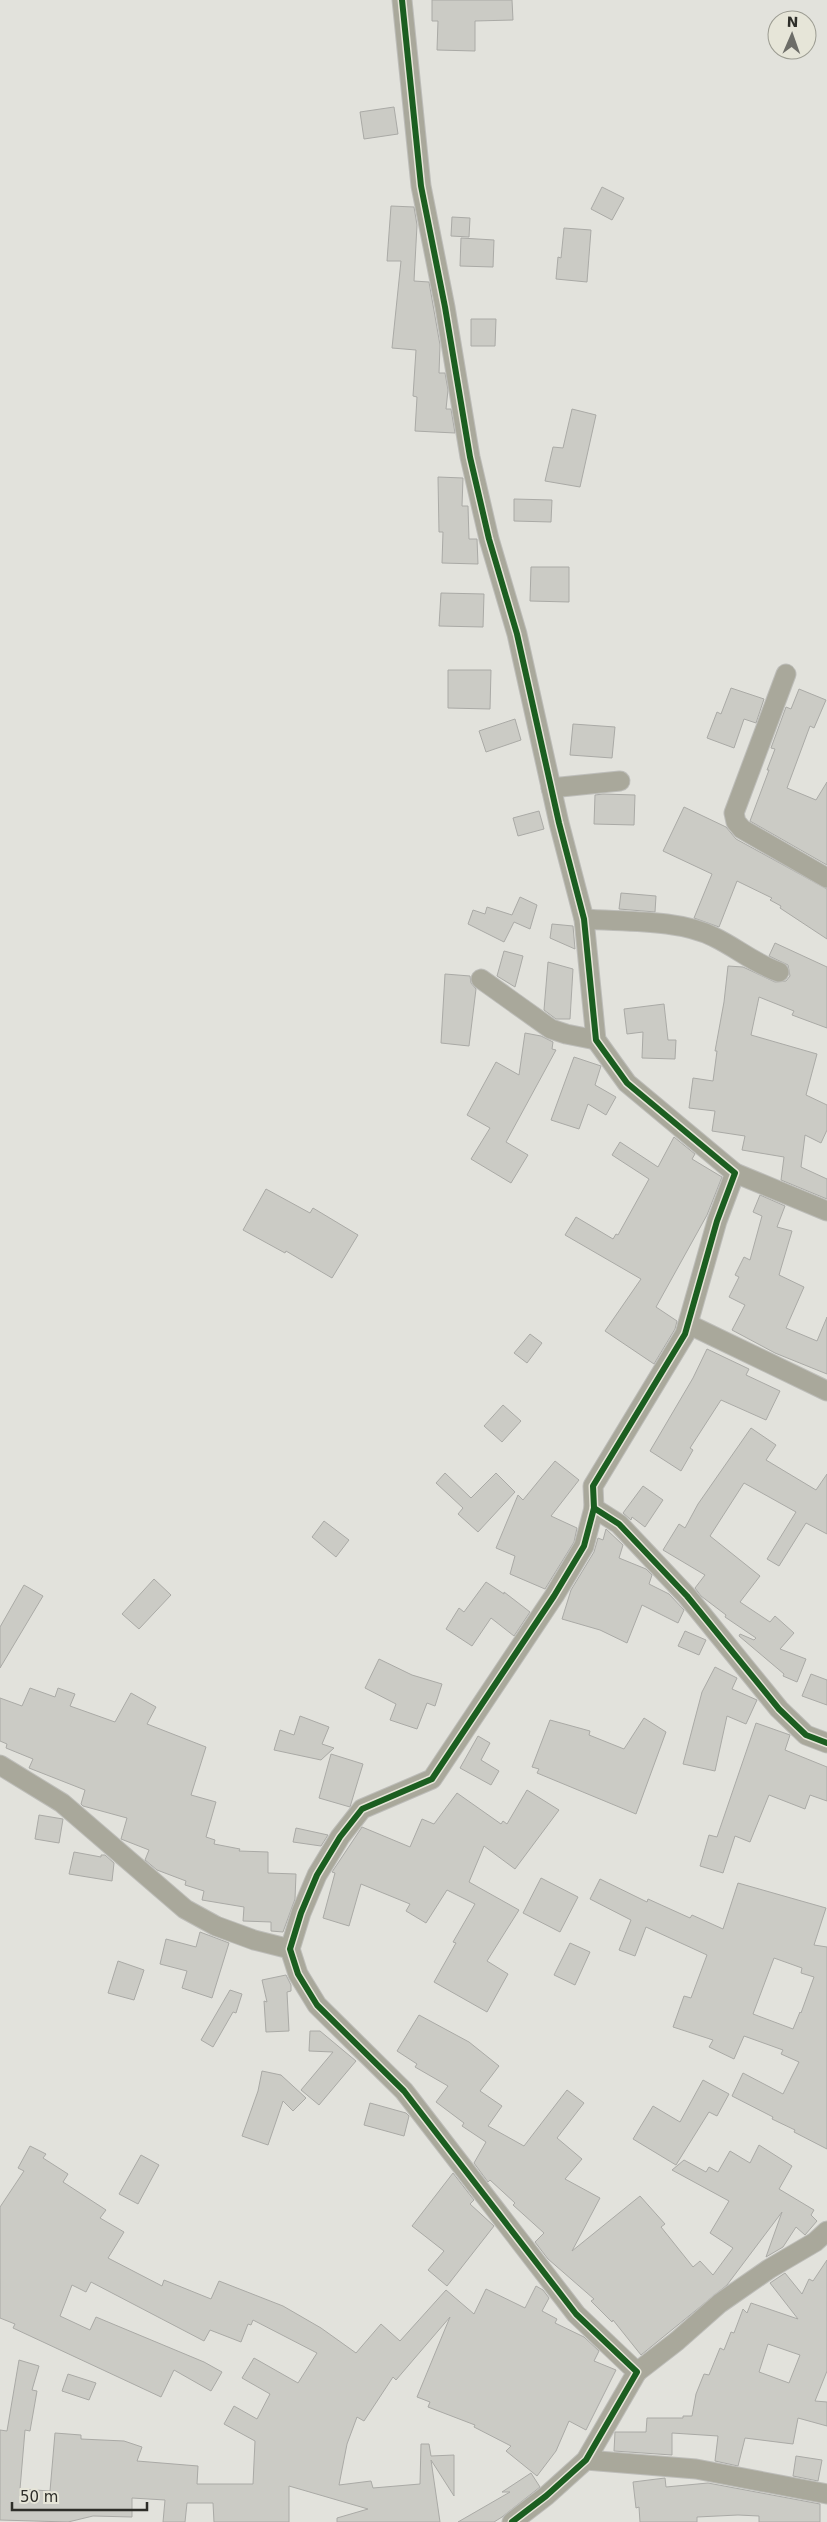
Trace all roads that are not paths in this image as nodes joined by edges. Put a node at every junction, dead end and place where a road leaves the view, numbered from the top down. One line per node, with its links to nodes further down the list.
1 (402, 0): 4 (street)
2 (786, 674): 5 (street)
3 (620, 781): 4 (street)
4 (551, 788): 6 (street)
5 (827, 878)
6 (584, 918): 7 (street); 9 (street)
7 (779, 972)
8 (481, 980): 9 (street)
9 (596, 1040): 10 (street)
10 (735, 1173): 11 (street); 12 (street)
11 (827, 1211)
12 (688, 1324): 13 (street); 14 (street)
13 (827, 1391)
14 (594, 1508): 15 (street); 17 (street)
15 (827, 1743)
16 (0, 1765): 17 (street)
17 (290, 1949): 19 (street)
18 (827, 2231): 19 (street)
19 (637, 2372): 20 (street)
20 (586, 2460): 21 (street); 22 (street)
21 (827, 2494)
22 (512, 2522)

